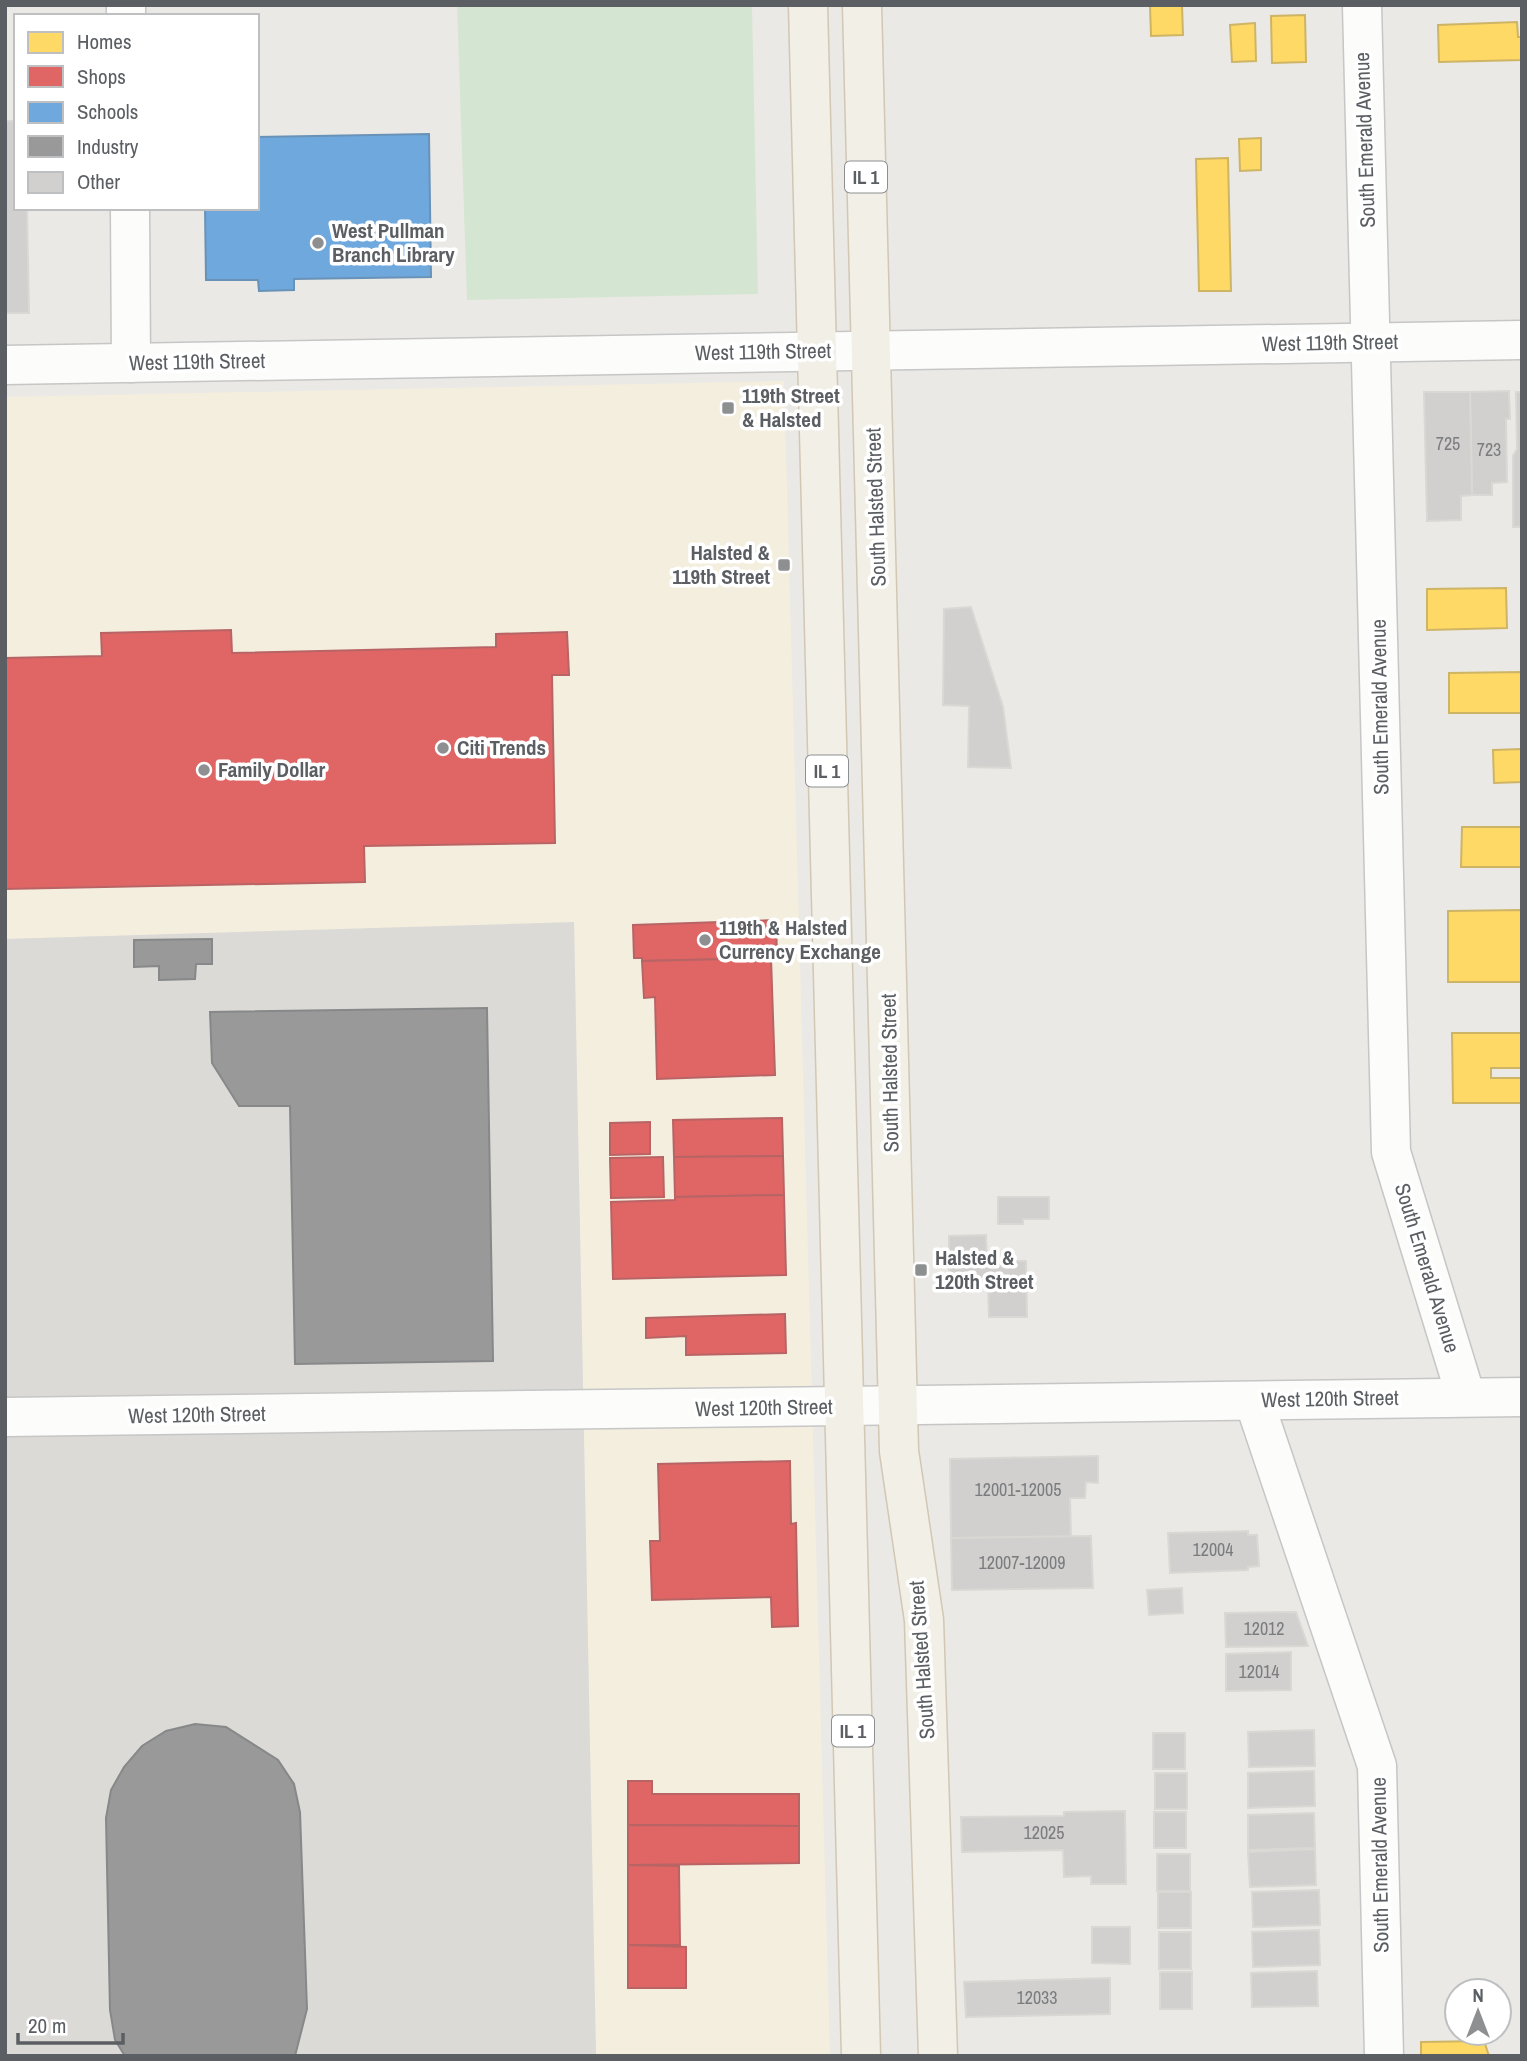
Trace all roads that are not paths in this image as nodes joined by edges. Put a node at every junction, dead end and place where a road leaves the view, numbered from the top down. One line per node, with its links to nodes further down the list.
1 (808, 5): 8 (main road, IL 1)
2 (862, 5): 7 (main road, South Halsted Street / IL 1)
3 (1362, 5): 6 (street, South Emerald Avenue)
4 (130, 210): 9 (street)
5 (1522, 340): 6 (street, West 119th Street)
6 (1370, 342): 7 (street, West 119th Street); 12 (street, South Emerald Avenue)
7 (872, 349): 8 (street, West 119th Street); 14 (main road, South Halsted Street / IL 1)
8 (817, 351): 9 (street, West 119th Street); 15 (main road, IL 1)
9 (131, 363): 10 (street, West 119th Street)
10 (5, 365)
11 (1522, 1396): 12 (street, West 120th Street)
12 (1466, 1397): 13 (street, West 120th Street)
13 (1254, 1401): 14 (street, West 120th Street); 19 (street, South Emerald Avenue)
14 (897, 1406): 15 (street, West 120th Street); 18 (main road, South Halsted Street / IL 1)
15 (844, 1407): 16 (street, West 120th Street); 17 (main road, IL 1)
16 (5, 1418)
17 (861, 2056)
18 (938, 2056)
19 (1384, 2056)

